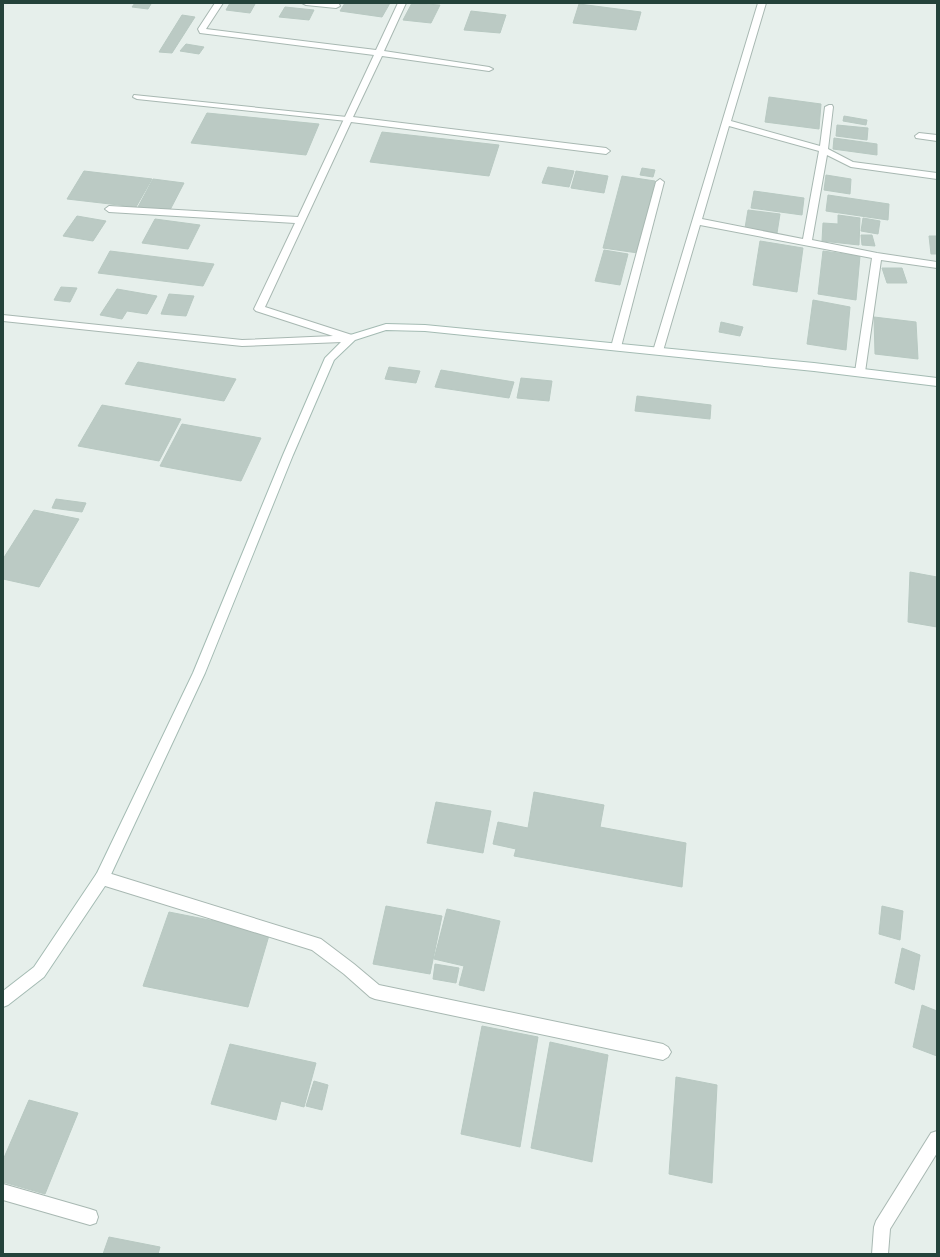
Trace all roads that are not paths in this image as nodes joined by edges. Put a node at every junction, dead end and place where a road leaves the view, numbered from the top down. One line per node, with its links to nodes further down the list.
1 (219, 3): 6 (street)
2 (306, 3): 5 (street)
3 (402, 3): 6 (street)
4 (762, 3): 11 (street)
5 (336, 6)
6 (379, 53): 7 (street); 10 (street)
7 (490, 69)
8 (137, 97): 10 (lane)
9 (829, 107): 14 (street)
10 (347, 119): 15 (street); 19 (street)
11 (726, 123): 14 (street); 20 (street)
12 (920, 136): 13 (street)
13 (937, 138)
14 (824, 150): 16 (street); 21 (street)
15 (606, 151)
16 (937, 176)
17 (660, 182): 26 (street)
18 (109, 209): 19 (street)
19 (300, 220): 25 (street)
20 (697, 220): 21 (street); 27 (street)
21 (807, 242): 22 (street)
22 (877, 256): 23 (street); 28 (street)
23 (937, 265)
24 (3, 318): 25 (street)
25 (351, 338): 26 (street); 30 (street)
26 (616, 346): 27 (street)
27 (658, 351): 28 (street)
28 (860, 372): 29 (street)
29 (937, 382)
30 (102, 878): 31 (street); 32 (street)
31 (3, 1000)
32 (663, 1052)
33 (937, 1139): 36 (street)
34 (3, 1192): 35 (street)
35 (90, 1217)
36 (880, 1254)

